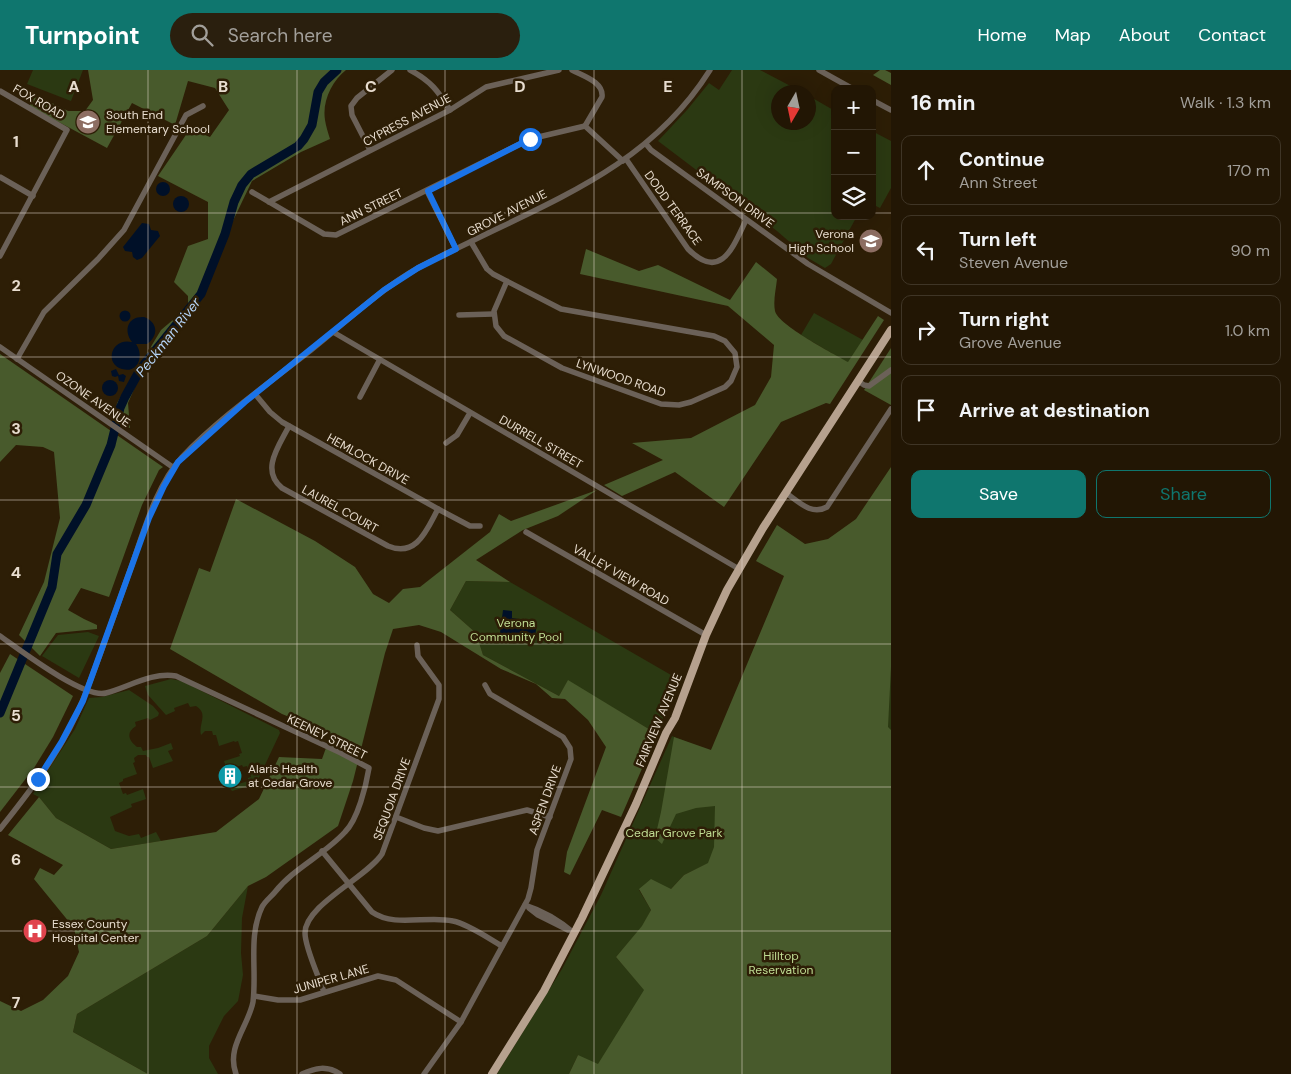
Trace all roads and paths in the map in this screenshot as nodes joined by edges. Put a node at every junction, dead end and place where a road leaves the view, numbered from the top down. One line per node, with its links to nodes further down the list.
1 (392, 70): 15 (street)
2 (410, 70): 11 (street)
3 (559, 70): 11 (street, CYPRESS AVENUE)
4 (572, 70): 13 (street)
5 (710, 70): 14 (street, GROVE AVENUE)
6 (819, 70): 7 (street)
7 (846, 85)
8 (0, 91): 20 (street, FOX ROAD)
9 (876, 102): 12 (street)
10 (204, 106): 33 (street)
11 (450, 110): 15 (street, CYPRESS AVENUE)
12 (891, 110)
13 (585, 126): 16 (street); 18 (street, ANN STREET)
14 (646, 144): 16 (street, GROVE AVENUE); 22 (street, SAMPSON DRIVE)
15 (370, 150): 21 (street, CYPRESS AVENUE)
16 (624, 160): 22 (street, DODD TERRACE); 23 (street, GROVE AVENUE)
17 (0, 177): 20 (street)
18 (428, 191): 21 (street, ANN STREET); 24 (street)
19 (252, 192): 21 (street, ANN STREET)
20 (33, 196): 25 (street)
21 (269, 202)
22 (746, 220): 27 (street, SAMPSON DRIVE)
23 (470, 242): 24 (street, GROVE AVENUE); 26 (street, LYNWOOD ROAD)
24 (456, 249): 31 (street, GROVE AVENUE)
25 (0, 256)
26 (507, 281): 29 (street); 29 (street, LYNWOOD ROAD)
27 (891, 313)
28 (458, 314): 29 (street)
29 (493, 314)
30 (891, 330): 36 (main road, FAIRVIEW AVENUE)
31 (333, 332): 34 (street, DURRELL STREET); 37 (street, GROVE AVENUE)
32 (0, 347): 33 (street, OZONE AVENUE)
33 (17, 359): 43 (street, OZONE AVENUE)
34 (379, 360): 38 (street); 40 (street, DURRELL STREET)
35 (891, 370): 36 (street)
36 (858, 381): 44 (main road, FAIRVIEW AVENUE)
37 (255, 394): 41 (street, HEMLOCK DRIVE); 43 (street, GROVE AVENUE)
38 (360, 397)
39 (891, 409): 44 (street)
40 (470, 413): 42 (street); 48 (street, DURRELL STREET)
41 (289, 426): 45 (street, HEMLOCK DRIVE); 45 (street, LAUREL COURT)
42 (446, 444)
43 (174, 468): 53 (street, GROVE AVENUE)
44 (786, 493): 48 (main road, FAIRVIEW AVENUE)
45 (438, 509): 46 (street, HEMLOCK DRIVE)
46 (480, 526)
47 (526, 532): 49 (street, VALLEY VIEW ROAD)
48 (739, 569): 49 (main road, FAIRVIEW AVENUE)
49 (706, 635): 60 (main road, FAIRVIEW AVENUE)
50 (0, 636): 53 (street)
51 (417, 645): 55 (street, SEQUOIA DRIVE)
52 (485, 685): 54 (street, ASPEN DRIVE)
53 (86, 691): 56 (street, GROVE AVENUE); 57 (street, KEENEY STREET)
54 (550, 817): 55 (street); 59 (street, ASPEN DRIVE)
55 (396, 818): 58 (street, SEQUOIA DRIVE)
56 (0, 829)
57 (322, 851): 58 (street); 63 (street, KEENEY STREET)
58 (348, 885): 61 (street); 62 (street, SEQUOIA DRIVE)
59 (525, 905): 60 (street); 61 (street, ASPEN DRIVE)
60 (574, 933): 69 (main road, FAIRVIEW AVENUE)
61 (502, 946): 64 (street, ASPEN DRIVE)
62 (324, 992): 63 (street, JUNIPER LANE); 64 (street, JUNIPER LANE)
63 (254, 996): 65 (street, KEENEY STREET)
64 (461, 1022): 68 (street, ASPEN DRIVE)
65 (236, 1074)
66 (302, 1074): 67 (street)
67 (340, 1074)
68 (424, 1074)
69 (492, 1074)

